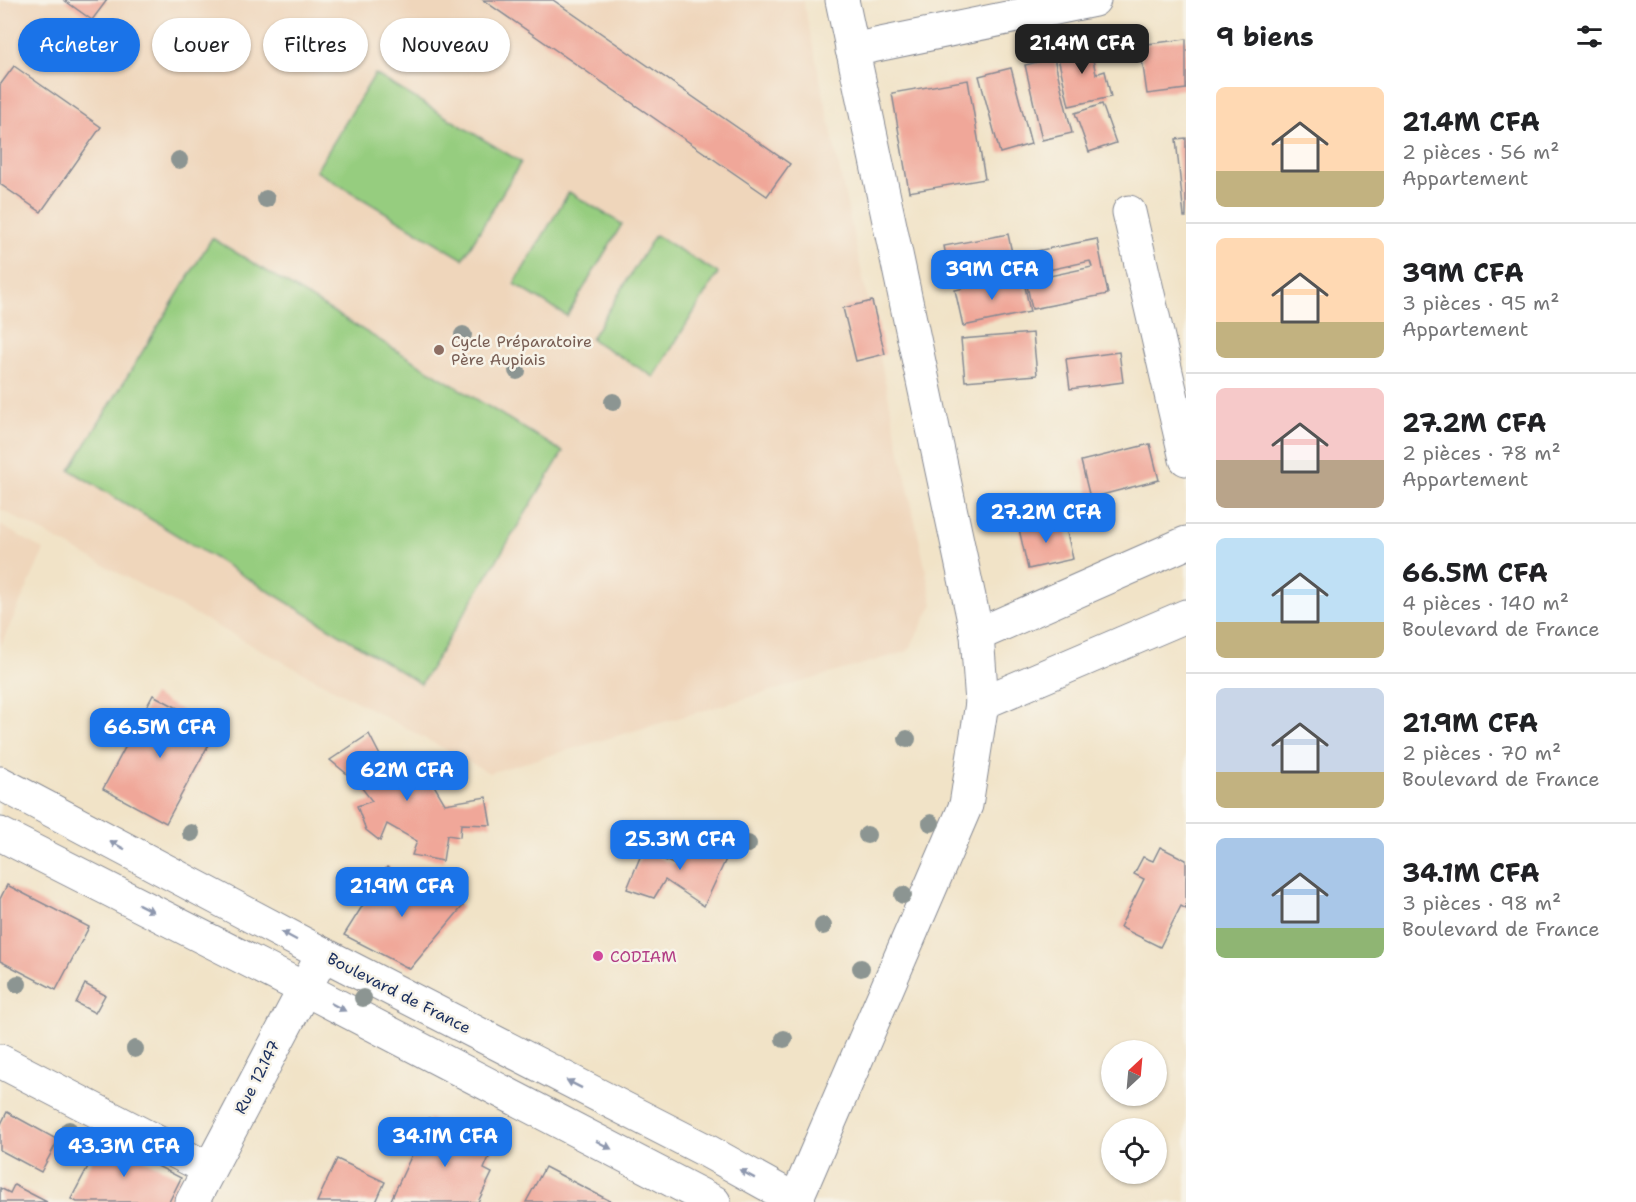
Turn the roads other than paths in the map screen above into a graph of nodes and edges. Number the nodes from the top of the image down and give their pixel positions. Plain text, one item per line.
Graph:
1 (842, 0) edge
2 (1094, 0) edge
3 (852, 50) junction
4 (1129, 212) dead end
5 (1186, 459) edge
6 (1186, 543) edge
7 (1186, 616) edge
8 (977, 636) junction
9 (982, 703) junction
10 (0, 783) edge
11 (0, 834) edge
12 (323, 954) junction
13 (303, 988) junction
14 (0, 1061) edge
15 (209, 1169) junction
16 (796, 1201) edge
17 (192, 1202) edge
18 (714, 1202) edge

1 - 3 street
2 - 3 street
3 - 8 street
4 - 5 street
6 - 8 street
7 - 9 street
8 - 9 street
9 - 16 street
12 -> 10 street, Boulevard de France
11 -> 13 street
12 - 13 street, Rue 12.147
16 -> 12 street, Boulevard de France
13 - 15 street, Rue 12.147
13 -> 18 street
14 - 15 street
15 - 17 street, Rue 12.147

